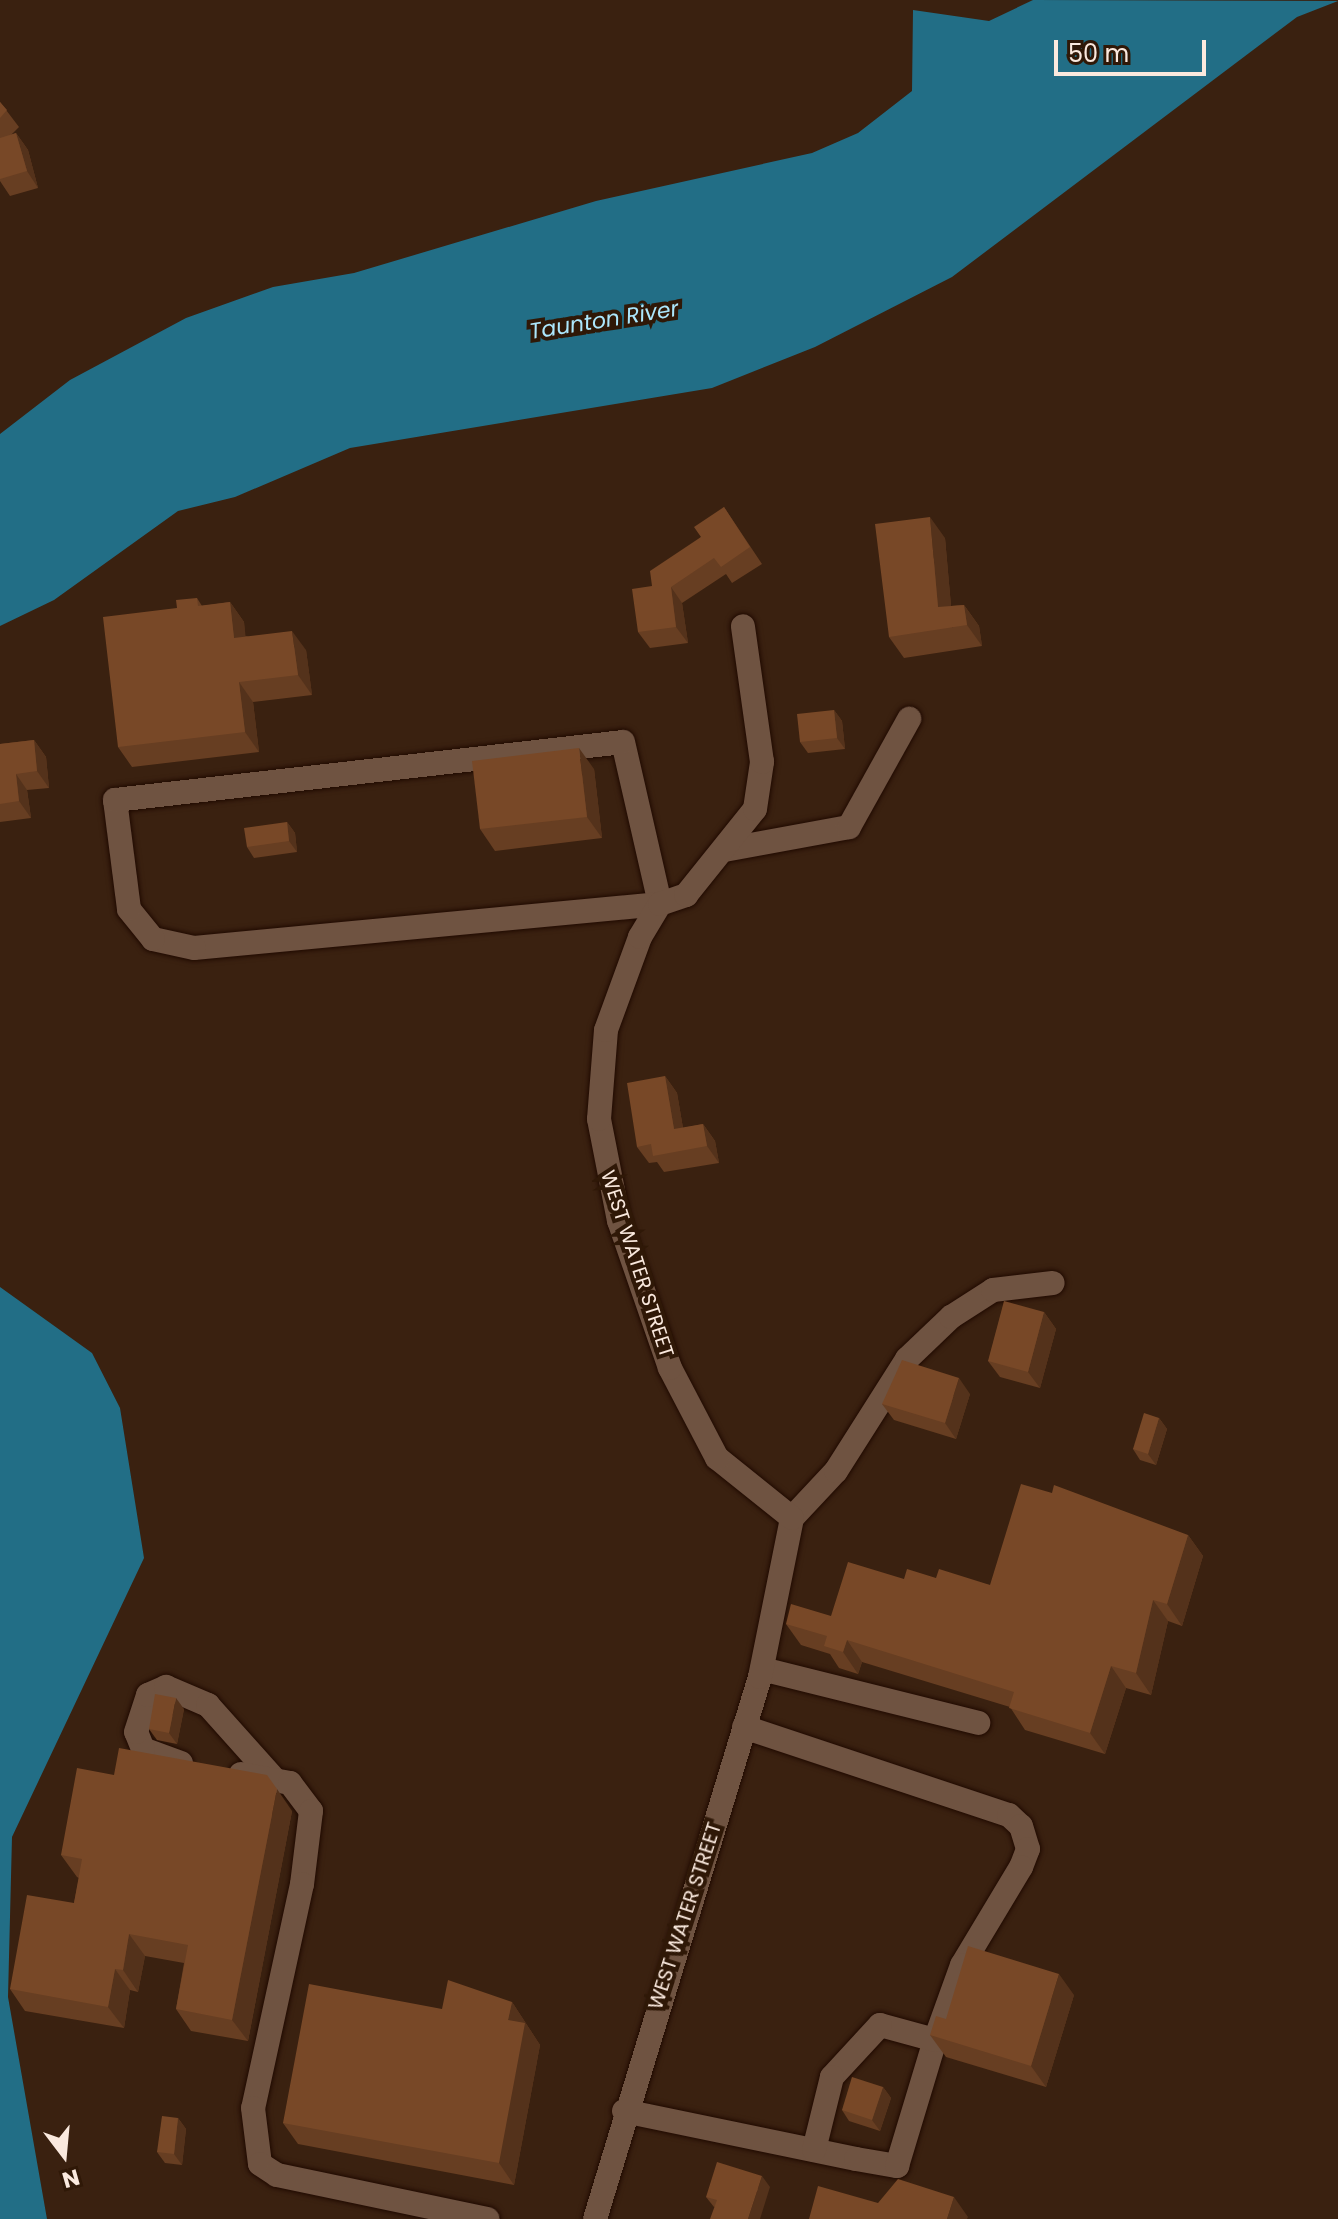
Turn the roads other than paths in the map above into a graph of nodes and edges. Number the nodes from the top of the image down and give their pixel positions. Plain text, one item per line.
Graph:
1 (743, 626) dead end
2 (909, 719) dead end
3 (724, 850) junction
4 (660, 904) junction
5 (1053, 1283) dead end
6 (792, 1518) junction
7 (762, 1669) junction
8 (978, 1723) dead end
9 (744, 1727) junction
10 (276, 1781) junction
11 (935, 2040) junction
12 (624, 2111) junction
13 (814, 2150) junction
14 (487, 2219) edge
15 (595, 2219) edge

1 - 3 street
2 - 3 street
3 - 4 street
4 - 4 street
4 - 6 street, WEST WATER STREET
5 - 6 street
6 - 7 street, WEST WATER STREET
7 - 8 street
7 - 9 street, WEST WATER STREET
9 - 11 street
9 - 12 street, WEST WATER STREET
10 - 10 street
10 - 14 street
11 - 13 street
11 - 13 street
12 - 13 street
12 - 15 street, WEST WATER STREET

